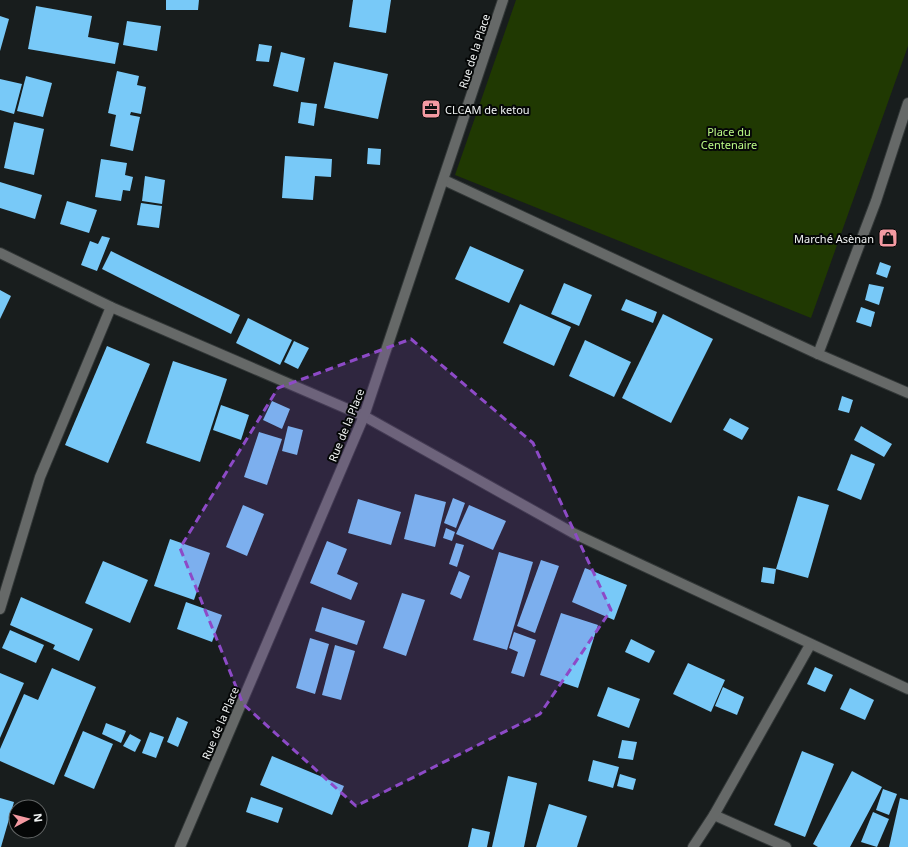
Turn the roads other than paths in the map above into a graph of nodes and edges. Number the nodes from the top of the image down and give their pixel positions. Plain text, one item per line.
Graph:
1 (503, 0) edge
2 (908, 102) edge
3 (444, 180) junction
4 (0, 253) edge
5 (111, 306) junction
6 (818, 354) junction
7 (908, 394) edge
8 (364, 416) junction
9 (0, 609) edge
10 (810, 645) junction
11 (908, 689) edge
12 (714, 815) junction
13 (180, 847) edge
14 (693, 847) edge
15 (786, 847) edge

1 - 3 street, Rue de la Place
2 - 6 street
3 - 6 street
3 - 8 street, Rue de la Place
4 - 5 street
5 - 8 street
5 - 9 street
6 - 7 street
8 - 10 street
8 - 13 street, Rue de la Place
10 - 11 street
10 - 12 street
12 - 14 street
12 - 15 street

